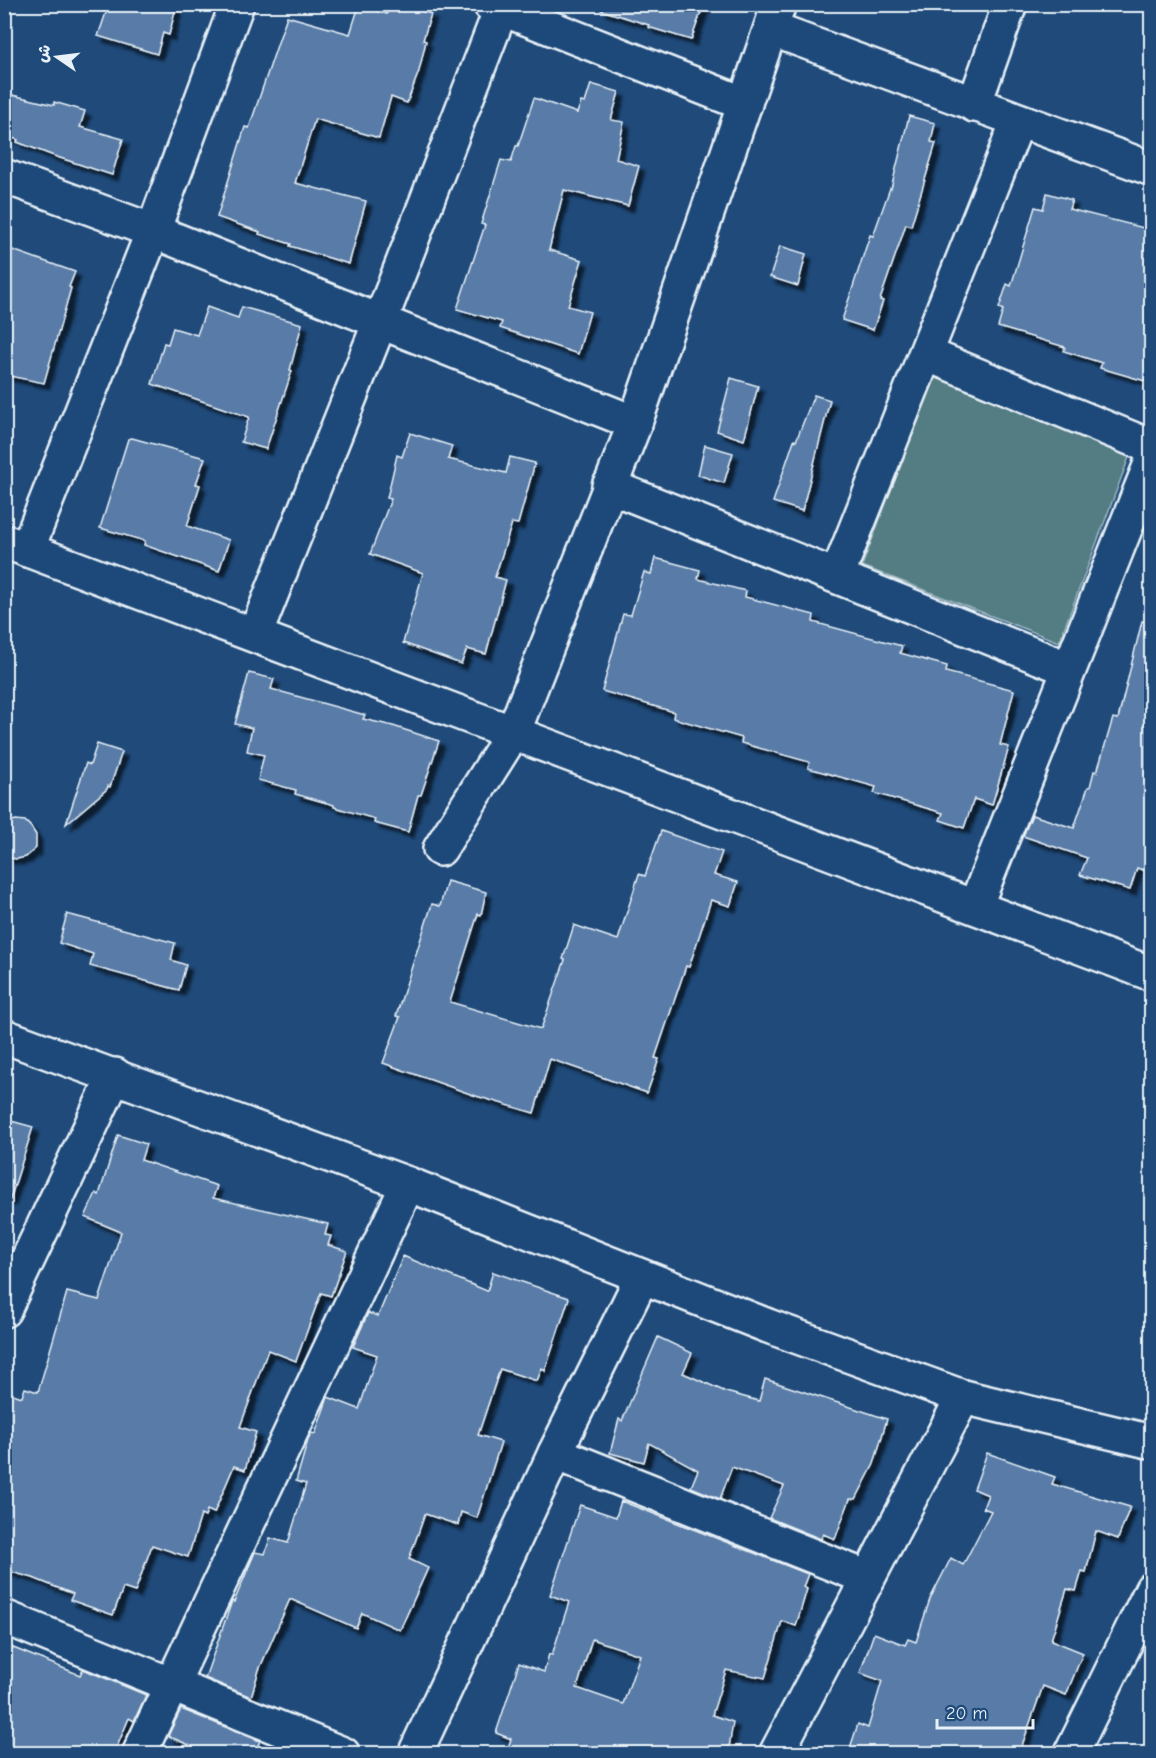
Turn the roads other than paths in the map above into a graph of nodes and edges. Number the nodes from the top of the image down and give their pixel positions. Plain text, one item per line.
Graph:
1 (237, 4) edge
2 (1010, 4) edge
3 (498, 6) edge
4 (775, 17) edge
5 (745, 104) junction
6 (974, 105) junction
7 (1018, 121) junction
8 (1152, 169) edge
9 (4, 176) edge
10 (153, 231) junction
11 (380, 322) junction
12 (926, 354) junction
13 (635, 423) junction
14 (1152, 447) edge
15 (1152, 461) edge
16 (609, 486) junction
17 (16, 545) edge
18 (837, 576) junction
19 (255, 635) junction
20 (1069, 669) junction
21 (513, 733) junction
22 (440, 849) dead end
23 (975, 907) junction
24 (1152, 974) edge
25 (4, 1036) edge
26 (115, 1075) junction
27 (408, 1184) junction
28 (642, 1277) junction
29 (4, 1310) edge
30 (963, 1397) junction
31 (1152, 1442) edge
32 (555, 1453) junction
33 (868, 1578) junction
34 (1152, 1589) edge
35 (4, 1617) edge
36 (172, 1686) junction
37 (139, 1754) edge
38 (343, 1754) edge
39 (415, 1754) edge
40 (776, 1754) edge
41 (1071, 1754) edge

1 - 10 street
2 - 6 street
3 - 5 street
3 - 11 street
4 - 5 street
4 - 6 street
5 - 13 street
6 - 7 street
7 - 8 street
7 - 12 street
9 - 10 street
10 - 11 street
10 - 17 street
11 - 13 street
11 - 19 street
12 - 14 street
12 - 18 street
13 - 16 street
15 - 20 street
16 - 18 street
16 - 21 street
17 - 19 street
18 - 20 street
19 - 21 street
20 - 23 street
21 - 22 street
21 - 23 street
23 - 24 street
25 - 26 street
26 - 27 street
26 - 29 street
27 - 28 street
27 - 36 street
28 - 30 street
28 - 32 street
30 - 31 street
30 - 33 street
32 - 33 street
32 - 39 street
33 - 40 street
34 - 41 street
35 - 36 street
36 - 37 street
36 - 38 street

